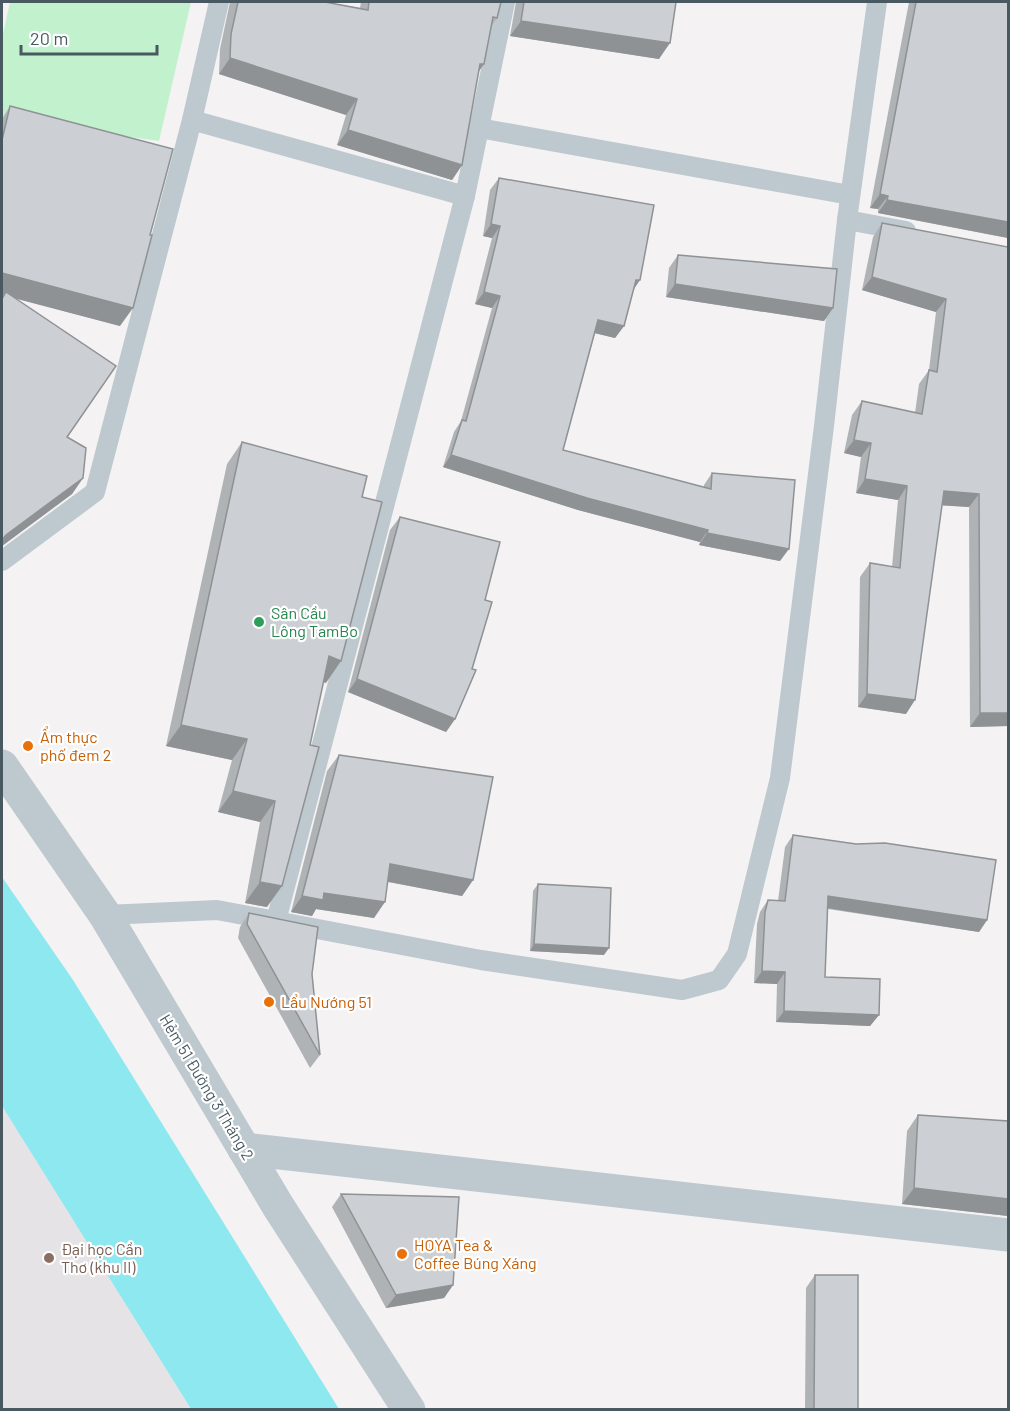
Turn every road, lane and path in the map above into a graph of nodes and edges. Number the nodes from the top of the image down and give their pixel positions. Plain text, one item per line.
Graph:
1 (219, 2) edge
2 (505, 2) edge
3 (877, 2) edge
4 (192, 120) junction
5 (479, 128) junction
6 (850, 195) junction
7 (465, 196) junction
8 (847, 220) junction
9 (927, 235) edge
10 (2, 561) edge
11 (2, 766) edge
12 (105, 915) junction
13 (276, 921) junction
14 (244, 1149) junction
15 (1008, 1234) edge
16 (408, 1410) edge

1 - 4 lane
2 - 5 lane
3 - 6 lane
4 - 7 lane
4 - 10 lane
5 - 6 lane
5 - 7 lane
6 - 8 lane
7 - 13 lane
8 - 9 lane
8 - 13 lane
11 - 12 street, Hẻm 51 Đường 3 Tháng 2
12 - 13 lane
12 - 14 street, Hẻm 51 Đường 3 Tháng 2
14 - 15 street
14 - 16 street, Hẻm 51 Đường 3 Tháng 2

